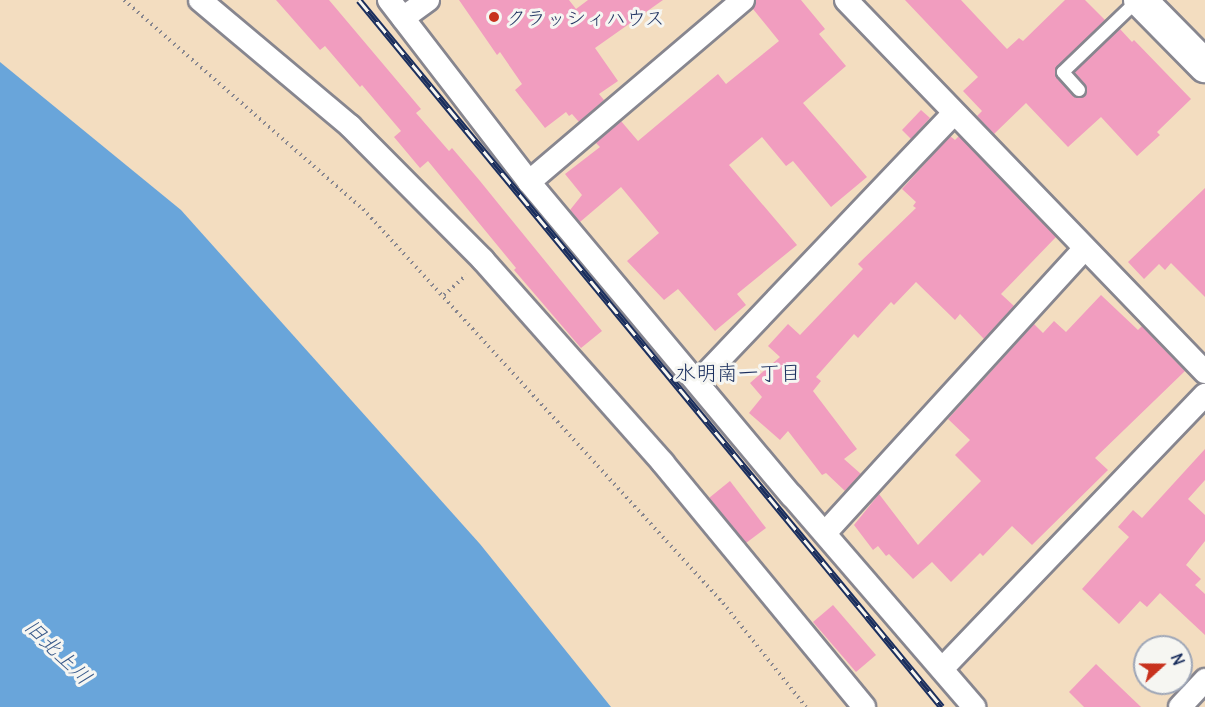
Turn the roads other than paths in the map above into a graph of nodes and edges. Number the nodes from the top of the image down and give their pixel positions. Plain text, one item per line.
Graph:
1 (200, 0) edge
2 (389, 0) edge
3 (428, 0) edge
4 (743, 0) edge
5 (846, 0) edge
6 (1139, 0) edge
7 (403, 18) junction
8 (1205, 66) edge
9 (1079, 90) dead end
10 (954, 113) junction
11 (529, 182) junction
12 (1084, 249) junction
13 (1205, 372) edge
14 (698, 382) junction
15 (1205, 395) edge
16 (825, 533) junction
17 (942, 669) junction
18 (1202, 690) edge
19 (864, 707) edge
20 (974, 707) edge
21 (1180, 707) edge

1 - 19 street
2 - 7 street
3 - 7 street
4 - 11 street
5 - 10 street
6 - 8 street
6 - 9 lane
7 - 11 street
10 - 12 street
10 - 14 street
11 - 14 street
12 - 13 street
12 - 16 street
14 - 16 street
15 - 17 street
16 - 17 street
17 - 20 street
18 - 21 street

